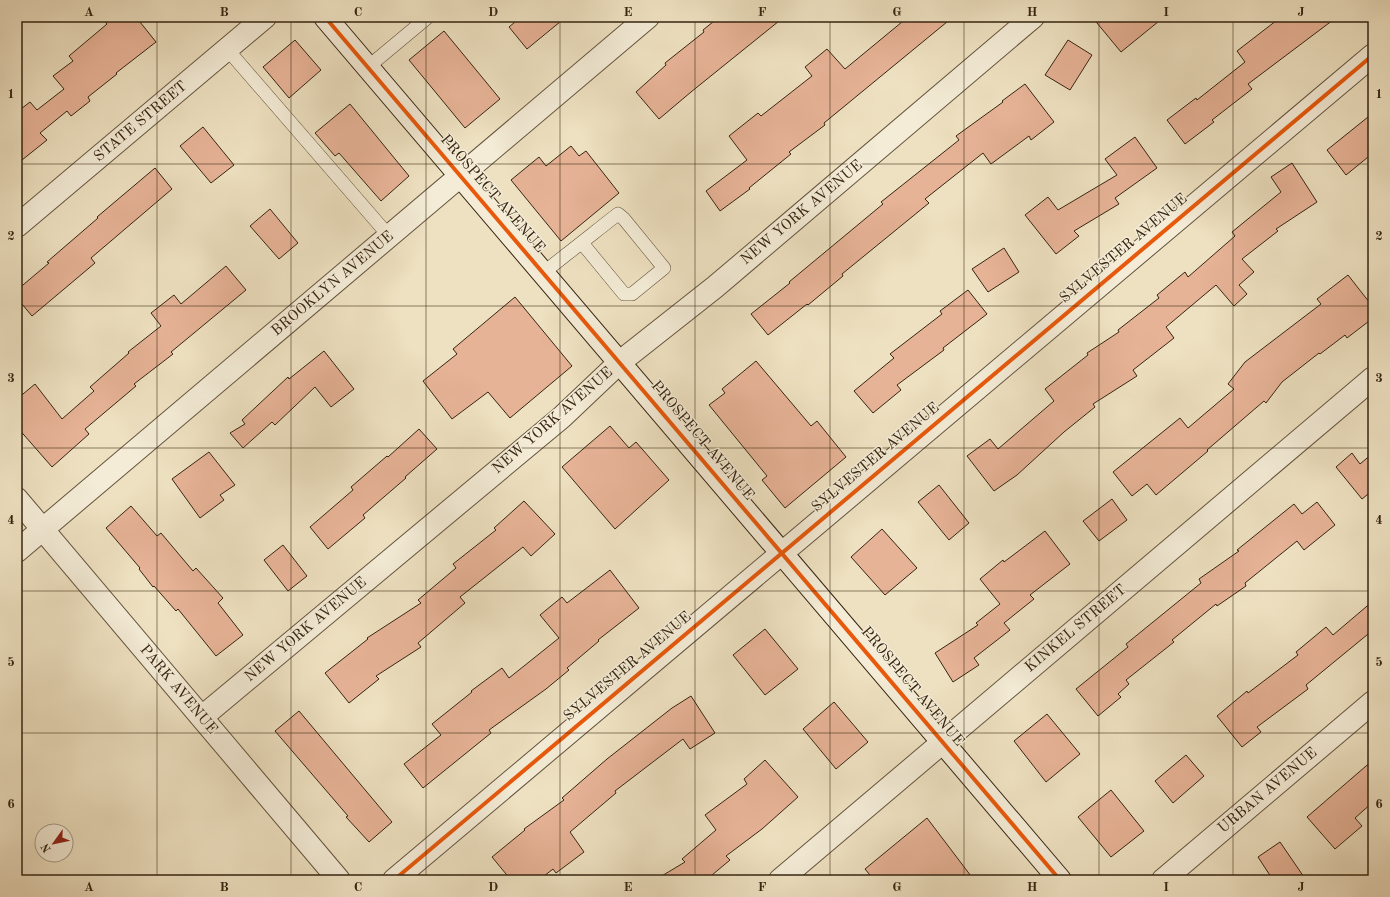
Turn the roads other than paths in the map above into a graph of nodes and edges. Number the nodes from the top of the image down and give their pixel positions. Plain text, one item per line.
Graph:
1 (264, 17) edge
2 (325, 17) edge
3 (428, 17) edge
4 (648, 17) edge
5 (1033, 17) edge
6 (227, 49) junction
7 (1373, 55) edge
8 (368, 67) junction
9 (460, 176) junction
10 (17, 226) edge
11 (389, 236) junction
12 (582, 243) junction
13 (543, 273) junction
14 (620, 362) junction
15 (1373, 378) edge
16 (17, 499) edge
17 (42, 529) junction
18 (17, 550) edge
19 (782, 553) junction
20 (1373, 702) edge
21 (202, 717) junction
22 (942, 742) junction
23 (339, 880) edge
24 (394, 880) edge
25 (780, 880) edge
26 (1060, 880) edge
27 (1163, 880) edge

1 - 6 street, STATE STREET
2 - 8 street, PROSPECT AVENUE
3 - 8 lane
4 - 9 street, BROOKLYN AVENUE
5 - 14 street, NEW YORK AVENUE
6 - 10 street, STATE STREET
6 - 11 lane
7 - 19 street, SYLVESTER AVENUE
8 - 9 street, PROSPECT AVENUE
9 - 11 street, BROOKLYN AVENUE
9 - 13 street, PROSPECT AVENUE
11 - 17 street, BROOKLYN AVENUE
12 - 12 lane
12 - 13 lane
13 - 14 street, PROSPECT AVENUE
14 - 19 street, PROSPECT AVENUE
14 - 21 street, NEW YORK AVENUE
15 - 22 street, KINKEL STREET
16 - 17 street, PARK AVENUE
17 - 18 street, BROOKLYN AVENUE
17 - 21 street, PARK AVENUE
19 - 22 street, PROSPECT AVENUE
19 - 24 street, SYLVESTER AVENUE
20 - 27 street, URBAN AVENUE
21 - 23 street, PARK AVENUE
22 - 25 street, KINKEL STREET
22 - 26 street, PROSPECT AVENUE

